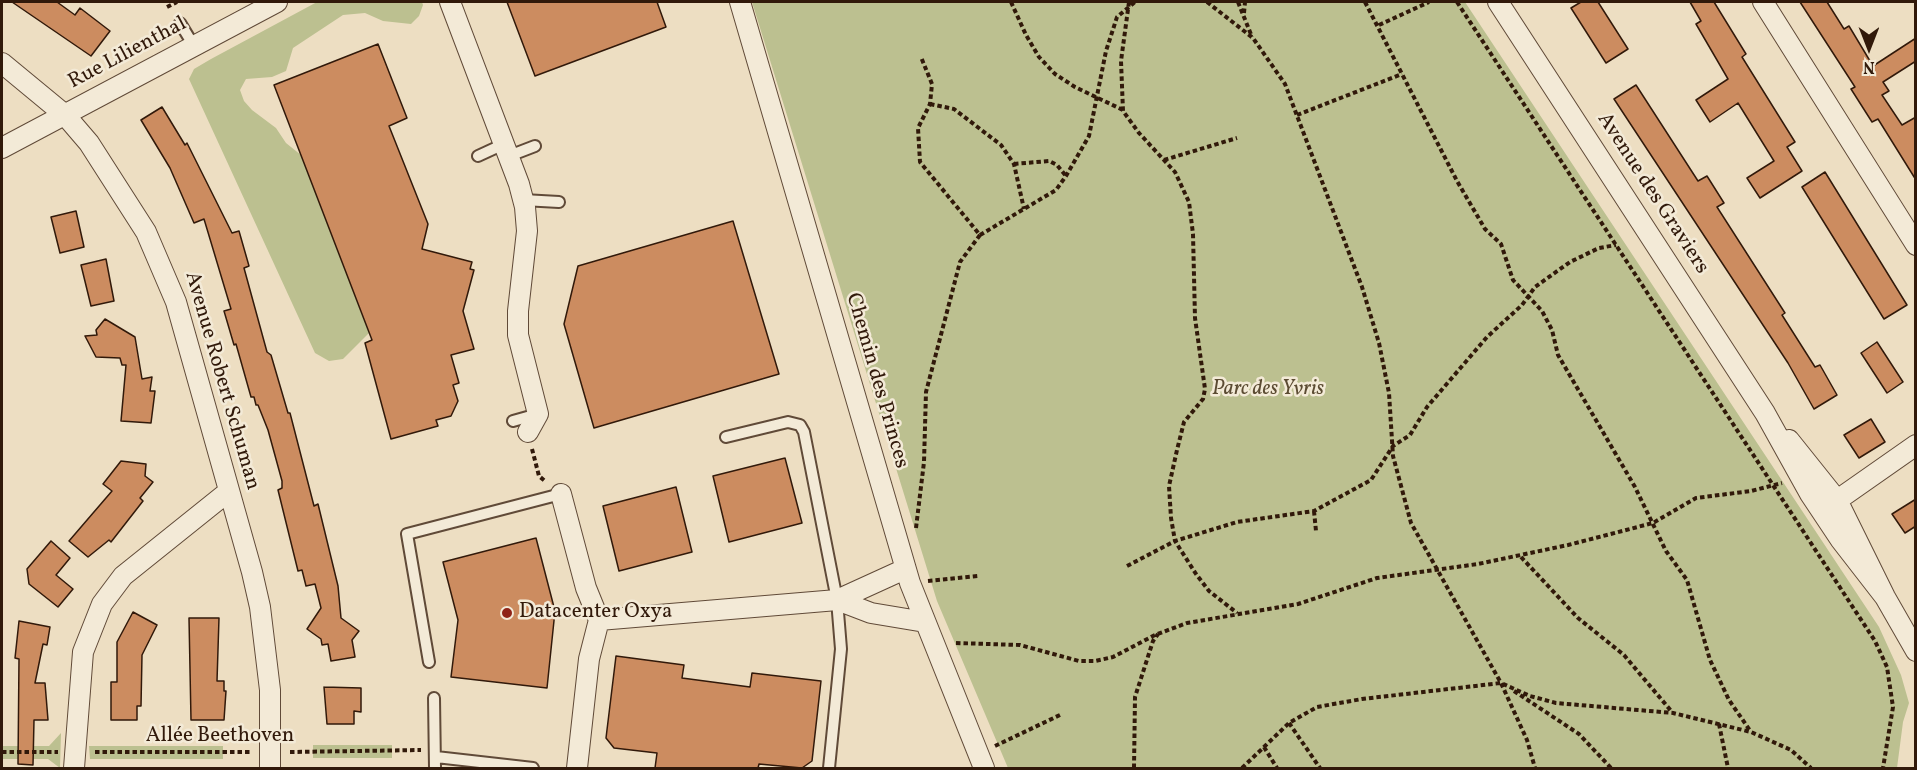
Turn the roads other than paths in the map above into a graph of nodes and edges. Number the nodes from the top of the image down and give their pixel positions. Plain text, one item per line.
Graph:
1 (277, 2) edge
2 (450, 2) edge
3 (740, 2) edge
4 (1498, 2) edge
5 (1763, 2) edge
6 (180, 23) dead end
7 (194, 46) junction
8 (2, 63) edge
9 (65, 114) junction
10 (535, 146) dead end
11 (2, 148) edge
12 (506, 150) junction
13 (478, 156) dead end
14 (523, 200) junction
15 (559, 202) dead end
16 (1916, 245) edge
17 (520, 427) road end
18 (726, 437) dead end
19 (1916, 445) edge
20 (229, 491) junction
21 (561, 494) joint
22 (1829, 506) junction
23 (908, 576) junction
24 (837, 600) junction
25 (599, 620) junction
26 (925, 622) junction
27 (1916, 651) edge
28 (429, 662) dead end
29 (434, 698) dead end
30 (436, 757) junction
31 (74, 760) edge
32 (270, 760) edge
33 (981, 761) edge
34 (435, 768) edge
35 (533, 768) edge
36 (577, 768) edge
37 (829, 768) edge

1 - 7 street, Rue Lilienthal
2 - 12 street
3 - 23 street, Chemin des Princes
4 - 22 street, Avenue des Graviers
5 - 16 street
6 - 7 lane
7 - 9 street, Rue Lilienthal
8 - 9 street, Avenue Robert Schuman
9 - 11 street, Rue Lilienthal
9 - 20 street, Avenue Robert Schuman
10 - 12 lane
12 - 13 lane
12 - 14 street
14 - 15 lane
14 - 17 street
18 - 24 lane
19 - 22 street
20 - 31 street
20 - 32 street, Avenue Robert Schuman
21 - 25 street
21 - 28 lane
22 - 27 street, Avenue des Graviers
23 - 24 street
23 - 26 street, Chemin des Princes
24 - 25 street
24 - 26 street
24 - 37 lane
25 - 36 street
26 - 33 street, Chemin des Princes
29 - 30 lane
30 - 34 lane
30 - 35 lane

